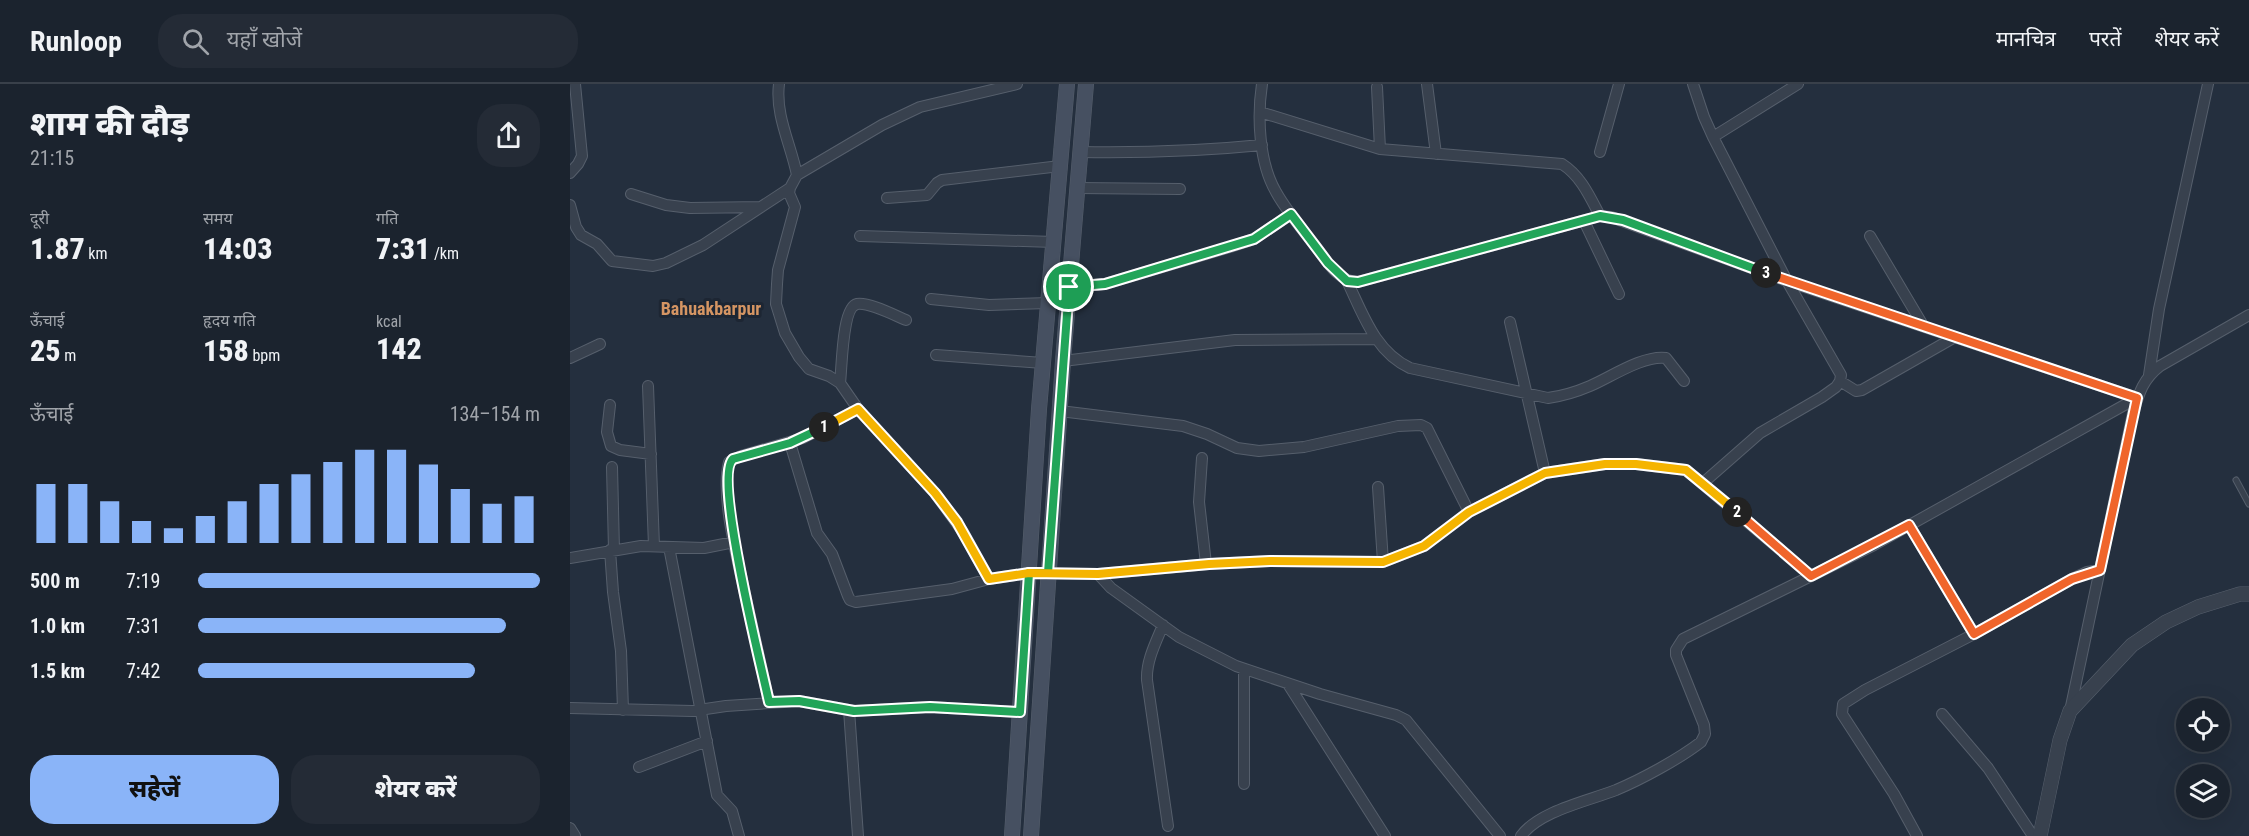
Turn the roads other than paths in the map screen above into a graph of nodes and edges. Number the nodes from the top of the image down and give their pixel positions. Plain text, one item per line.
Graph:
1 (575, 84) edge
2 (779, 84) edge
3 (1017, 84) edge
4 (1067, 84) edge
5 (1086, 84) edge
6 (1262, 84) edge
7 (1426, 84) edge
8 (1619, 84) edge
9 (1693, 84) edge
10 (1798, 84) edge
11 (2208, 84) edge
12 (1377, 87) dead end
13 (1260, 112) junction
14 (1713, 137) junction
15 (1263, 145) junction
16 (1380, 149) junction
17 (1080, 152) junction
18 (1600, 152) dead end
19 (1437, 154) junction
20 (1060, 166) junction
21 (570, 173) edge
22 (797, 176) junction
23 (790, 188) junction
24 (1077, 188) junction
25 (1180, 189) dead end
26 (631, 194) dead end
27 (887, 198) dead end
28 (570, 205) edge
29 (761, 207) junction
30 (1291, 214) junction
31 (1600, 216) junction
32 (1584, 221) junction
33 (861, 236) dead end
34 (1870, 236) dead end
35 (1054, 242) junction
36 (1347, 281) junction
37 (1787, 281) junction
38 (1069, 287) junction
39 (1619, 294) dead end
40 (931, 299) dead end
41 (1048, 303) junction
42 (2249, 315) edge
43 (906, 320) dead end
44 (1510, 322) dead end
45 (1924, 327) junction
46 (1955, 338) junction
47 (1375, 339) junction
48 (600, 344) dead end
49 (936, 355) dead end
50 (570, 358) edge
51 (1063, 361) junction
52 (1043, 363) junction
53 (2148, 375) junction
54 (1684, 381) dead end
55 (1840, 381) junction
56 (840, 383) junction
57 (648, 386) dead end
58 (1528, 394) junction
59 (2137, 398) junction
60 (610, 405) dead end
61 (858, 409) junction
62 (1060, 411) junction
63 (790, 443) junction
64 (651, 454) junction
65 (1202, 458) dead end
66 (612, 467) dead end
67 (1545, 473) junction
68 (2236, 480) dead end
69 (1703, 483) junction
70 (1378, 488) dead end
71 (2249, 504) edge
72 (1469, 512) junction
73 (1909, 525) junction
74 (734, 542) junction
75 (654, 546) junction
76 (669, 547) junction
77 (612, 550) junction
78 (570, 558) edge
79 (1383, 562) junction
80 (1206, 564) junction
81 (2100, 570) junction
82 (1029, 573) junction
83 (1048, 573) junction
84 (1098, 574) junction
85 (1811, 576) junction
86 (989, 579) junction
87 (2249, 594) edge
88 (1163, 625) junction
89 (1974, 634) junction
90 (1244, 669) junction
91 (1288, 684) junction
92 (769, 702) junction
93 (570, 708) edge
94 (623, 710) junction
95 (702, 710) junction
96 (849, 710) junction
97 (2070, 711) junction
98 (1020, 712) junction
99 (1942, 714) dead end
100 (707, 741) junction
101 (639, 767) dead end
102 (1244, 784) dead end
103 (1168, 826) dead end
104 (570, 828) edge
105 (575, 836) edge
106 (739, 836) edge
107 (858, 836) edge
108 (1012, 836) edge
109 (1031, 836) edge
110 (1385, 836) edge
111 (1500, 836) edge
112 (1521, 836) edge
113 (1917, 836) edge
114 (2033, 836) edge
115 (2040, 836) edge

1 - 21 street
2 - 22 street
3 - 22 street
4 - 20 main road
5 - 17 main road
6 - 13 street
7 - 19 street
8 - 18 street
9 - 14 street
10 - 14 street
11 - 53 street
12 - 16 street
13 - 15 street
13 - 16 street
14 - 37 street
15 - 17 street
15 - 30 street
16 - 19 street
17 - 24 main road
19 - 31 street
20 - 27 street
20 - 35 main road
22 - 23 street
23 - 29 street
23 - 56 street
24 - 25 street
24 - 38 main road
26 - 29 street
28 - 29 street
30 - 36 street
30 - 38 street
31 - 32 street
31 - 37 street
32 - 36 street
32 - 39 street
33 - 35 street
34 - 45 street
35 - 41 main road
36 - 47 street
37 - 45 street
37 - 55 street
38 - 51 main road
40 - 41 street
41 - 52 main road
42 - 53 street
43 - 56 street
44 - 58 street
45 - 46 street
46 - 55 street
46 - 59 street
47 - 51 street
47 - 58 street
48 - 50 street
49 - 52 street
51 - 62 main road
52 - 82 main road
53 - 59 street
54 - 58 street
55 - 69 street
56 - 61 street
57 - 64 street
58 - 67 street
59 - 73 street
59 - 81 street
60 - 64 street
61 - 63 street
61 - 86 street
62 - 72 street
62 - 83 main road
63 - 74 street
63 - 86 street
64 - 75 street
65 - 80 street
66 - 77 street
67 - 69 street
67 - 72 street
68 - 71 lane
69 - 85 street
70 - 79 street
72 - 79 street
73 - 85 street
73 - 89 street
74 - 76 street
74 - 92 street
75 - 76 street
75 - 77 street
76 - 95 street
77 - 78 street
77 - 94 street
79 - 80 street
80 - 84 street
81 - 89 street
81 - 97 street
82 - 83 street
82 - 86 street
82 - 98 main road
83 - 84 street
83 - 109 main road
84 - 88 street
85 - 112 street
87 - 97 street
88 - 90 street
88 - 103 street
89 - 113 street
90 - 91 street
90 - 102 street
91 - 110 street
91 - 111 street
92 - 95 street
92 - 96 street
93 - 94 street
94 - 95 street
95 - 100 street
96 - 98 street
96 - 107 street
97 - 115 street
98 - 108 main road
99 - 114 street
100 - 101 street
100 - 106 street
104 - 105 street

